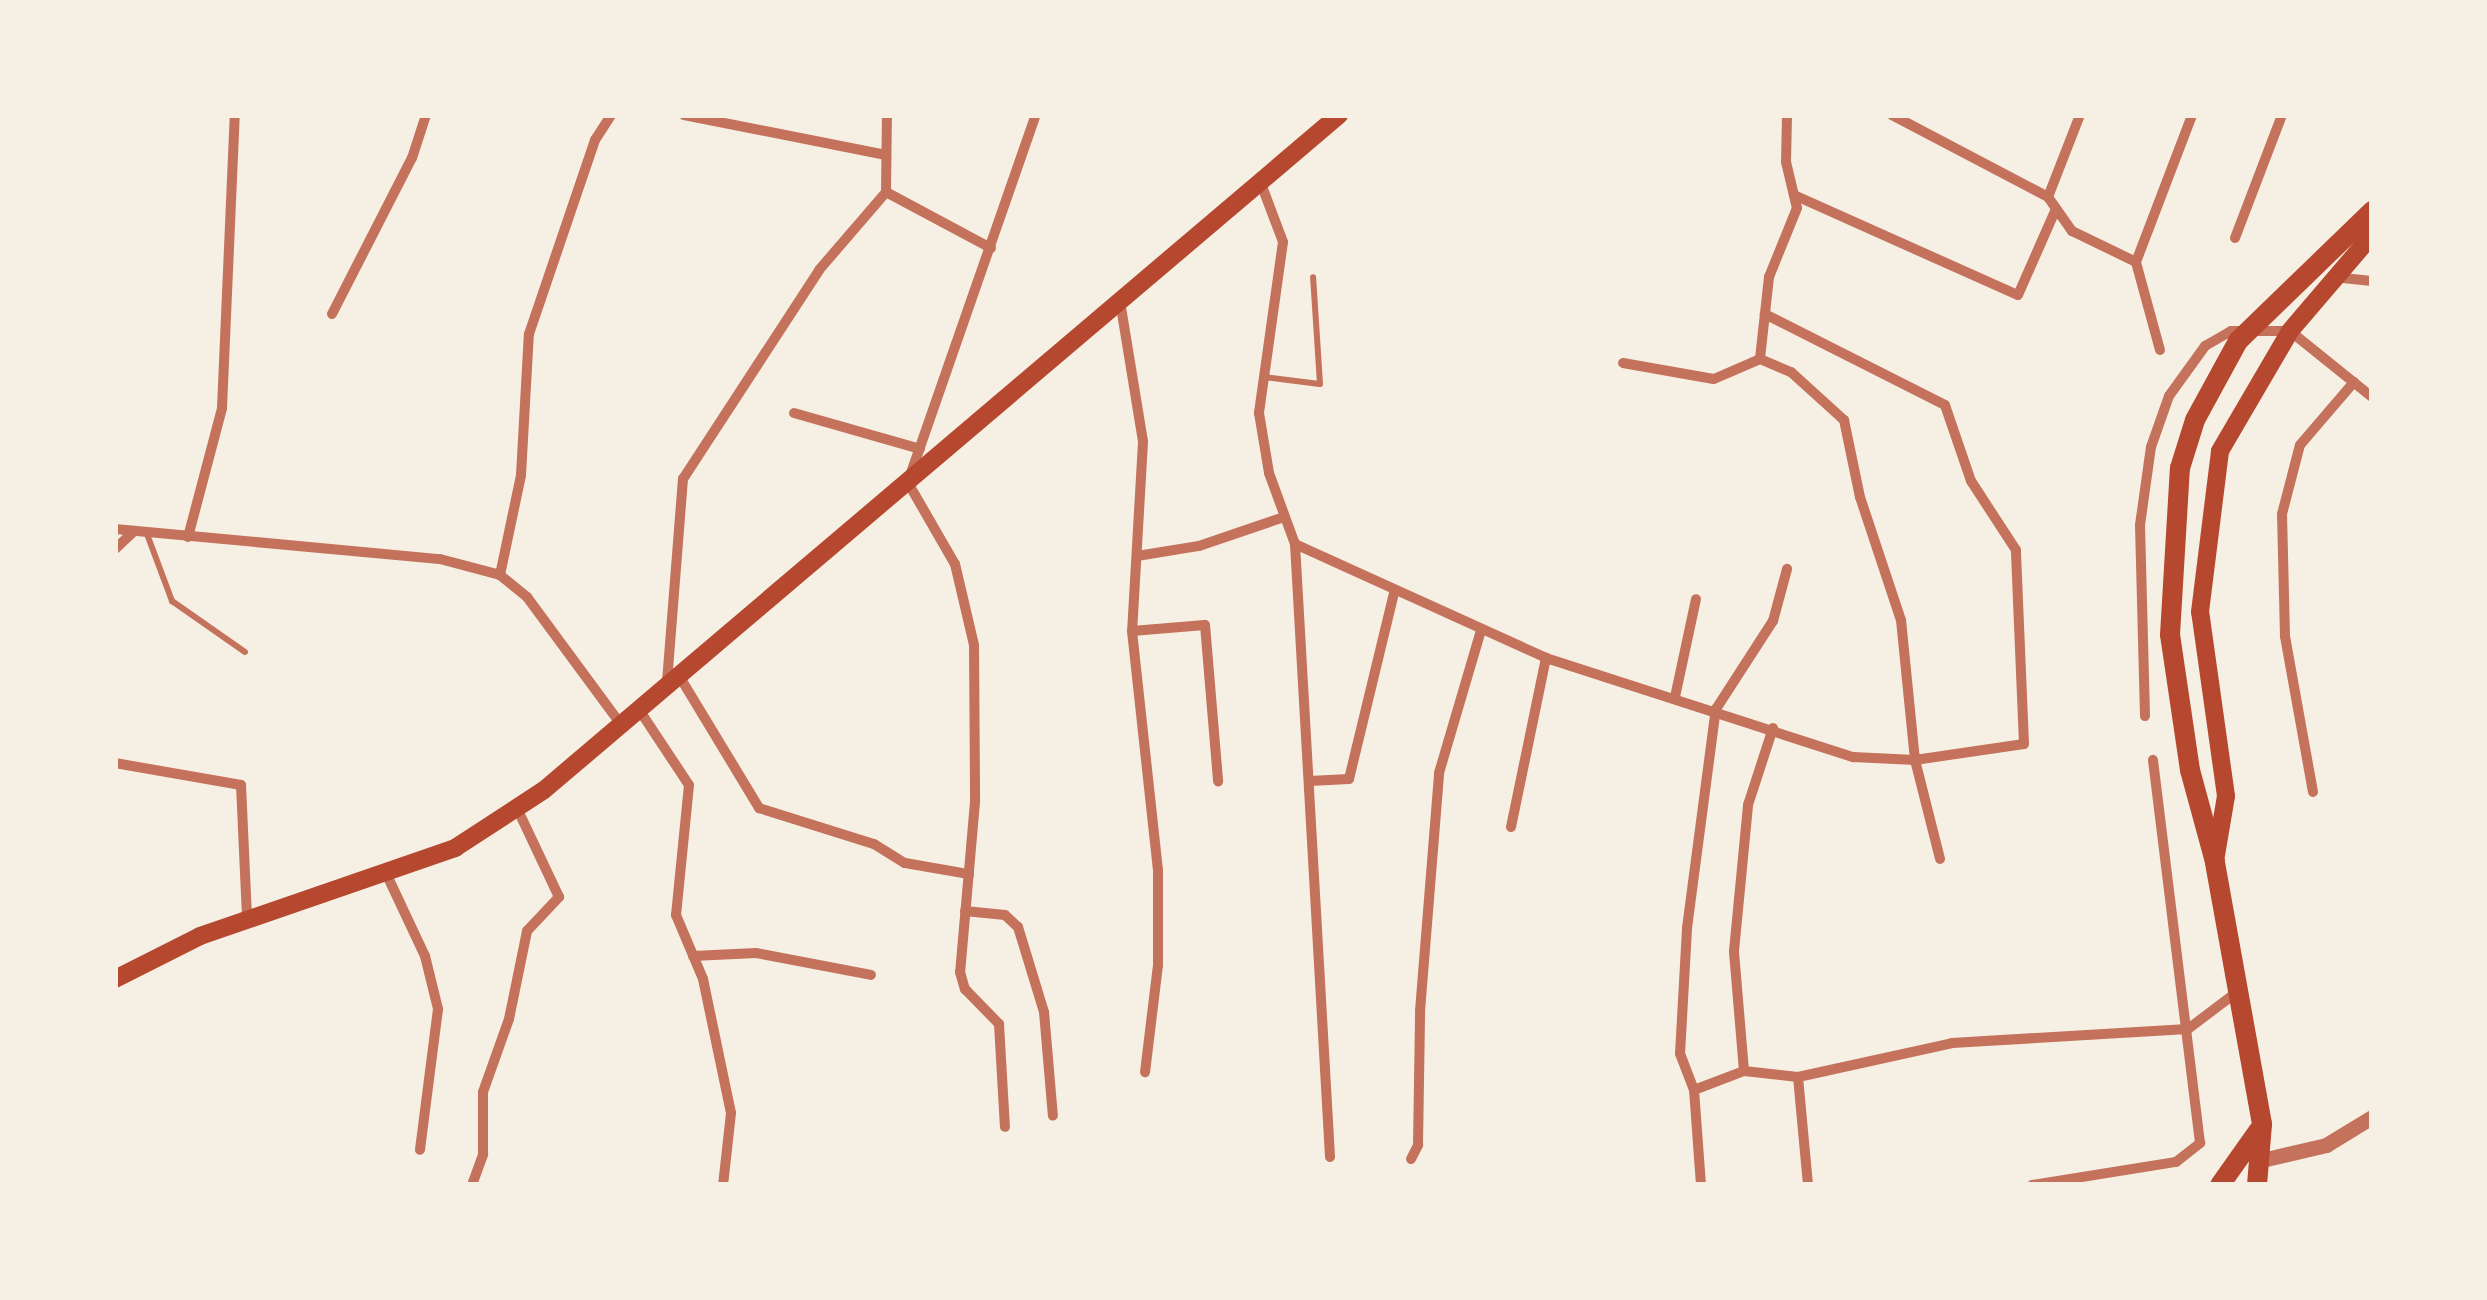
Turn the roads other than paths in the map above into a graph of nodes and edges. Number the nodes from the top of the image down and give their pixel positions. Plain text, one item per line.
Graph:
1 (235, 115) edge
2 (426, 115) edge
3 (611, 115) edge
4 (684, 115) edge
5 (887, 115) edge
6 (1036, 115) edge
7 (1340, 115) edge
8 (1787, 115) edge
9 (1892, 115) edge
10 (2080, 115) edge
11 (2192, 115) edge
12 (2282, 115) edge
13 (886, 154) junction
14 (1260, 182) junction
15 (886, 192) junction
16 (1794, 196) junction
17 (2048, 197) junction
18 (2056, 209) junction
19 (2372, 211) edge
20 (2372, 235) edge
21 (2235, 238) dead end
22 (991, 248) junction
23 (2136, 262) junction
24 (1314, 277) dead end
25 (2332, 277) junction
26 (2372, 281) edge
27 (1120, 300) junction
28 (332, 314) dead end
29 (1765, 314) junction
30 (2290, 331) junction
31 (2160, 350) dead end
32 (1760, 358) junction
33 (1623, 363) dead end
34 (1264, 376) junction
35 (2354, 382) junction
36 (2372, 397) edge
37 (794, 413) dead end
38 (920, 448) junction
39 (908, 479) junction
40 (1284, 517) junction
41 (115, 530) edge
42 (132, 533) junction
43 (146, 534) junction
44 (188, 537) junction
45 (1295, 544) junction
46 (115, 550) edge
47 (1136, 556) junction
48 (1787, 569) dead end
49 (500, 575) junction
50 (1394, 592) junction
51 (1696, 599) dead end
52 (1481, 630) junction
53 (1132, 631) junction
54 (245, 652) dead end
55 (1546, 658) junction
56 (672, 678) junction
57 (1675, 697) junction
58 (637, 707) junction
59 (1716, 710) junction
60 (2145, 716) dead end
61 (620, 723) junction
62 (1772, 728) junction
63 (1915, 760) junction
64 (2152, 760) dead end
65 (115, 762) edge
66 (1218, 781) dead end
67 (1309, 782) junction
68 (2313, 792) dead end
69 (517, 808) junction
70 (1511, 828) dead end
71 (1940, 860) dead end
72 (2215, 862) junction
73 (385, 871) junction
74 (968, 874) junction
75 (965, 911) junction
76 (247, 919) junction
77 (693, 956) junction
78 (871, 975) dead end
79 (115, 979) edge
80 (2238, 991) junction
81 (2188, 1029) junction
82 (1744, 1071) junction
83 (1145, 1072) dead end
84 (1798, 1077) junction
85 (1694, 1090) junction
86 (1053, 1116) dead end
87 (2372, 1116) edge
88 (2262, 1124) junction
89 (1005, 1127) dead end
90 (420, 1150) dead end
91 (1330, 1158) dead end
92 (1410, 1159) dead end
93 (2262, 1160) junction
94 (472, 1185) edge
95 (723, 1185) edge
96 (1701, 1185) edge
97 (1808, 1185) edge
98 (2032, 1185) edge
99 (2220, 1185) edge
100 (2257, 1185) edge

1 - 44 street
2 - 28 street
3 - 49 street
4 - 13 street
5 - 13 street
6 - 22 street
7 - 14 main road
8 - 16 street
9 - 17 street
10 - 17 street
11 - 23 street
12 - 21 street
13 - 15 street
14 - 27 main road
14 - 34 street
15 - 22 street
15 - 56 street
16 - 18 street
16 - 29 street
17 - 18 street
18 - 23 street
19 - 72 main road
20 - 25 main road
22 - 38 street
23 - 31 street
24 - 34 lane
25 - 26 street
25 - 30 main road
27 - 39 main road
27 - 47 street
29 - 32 street
29 - 63 street
30 - 35 street
30 - 60 street
30 - 72 main road
32 - 33 street
32 - 63 street
34 - 40 street
35 - 36 street
35 - 68 street
37 - 38 street
38 - 39 street
39 - 56 main road
39 - 74 street
40 - 45 street
40 - 47 street
41 - 42 street
42 - 43 street
42 - 46 street
43 - 44 street
43 - 54 lane
44 - 49 street
45 - 50 street
45 - 67 street
47 - 53 street
48 - 59 street
49 - 61 street
50 - 52 street
50 - 67 street
51 - 57 street
52 - 55 street
52 - 92 street
53 - 66 street
53 - 83 street
55 - 57 street
55 - 70 street
56 - 58 main road
56 - 74 street
57 - 59 street
58 - 61 main road
58 - 77 street
59 - 62 street
59 - 85 street
61 - 69 main road
62 - 63 street
62 - 82 street
63 - 71 street
64 - 81 street
65 - 76 street
67 - 91 street
69 - 73 main road
69 - 94 street
72 - 80 main road
73 - 76 main road
73 - 90 street
74 - 75 street
75 - 86 street
75 - 89 street
76 - 79 main road
77 - 78 street
77 - 95 street
80 - 81 street
80 - 88 main road
81 - 84 street
81 - 98 street
82 - 84 street
82 - 85 street
84 - 97 street
85 - 96 street
87 - 93 street
88 - 93 main road
88 - 99 main road
93 - 100 main road

